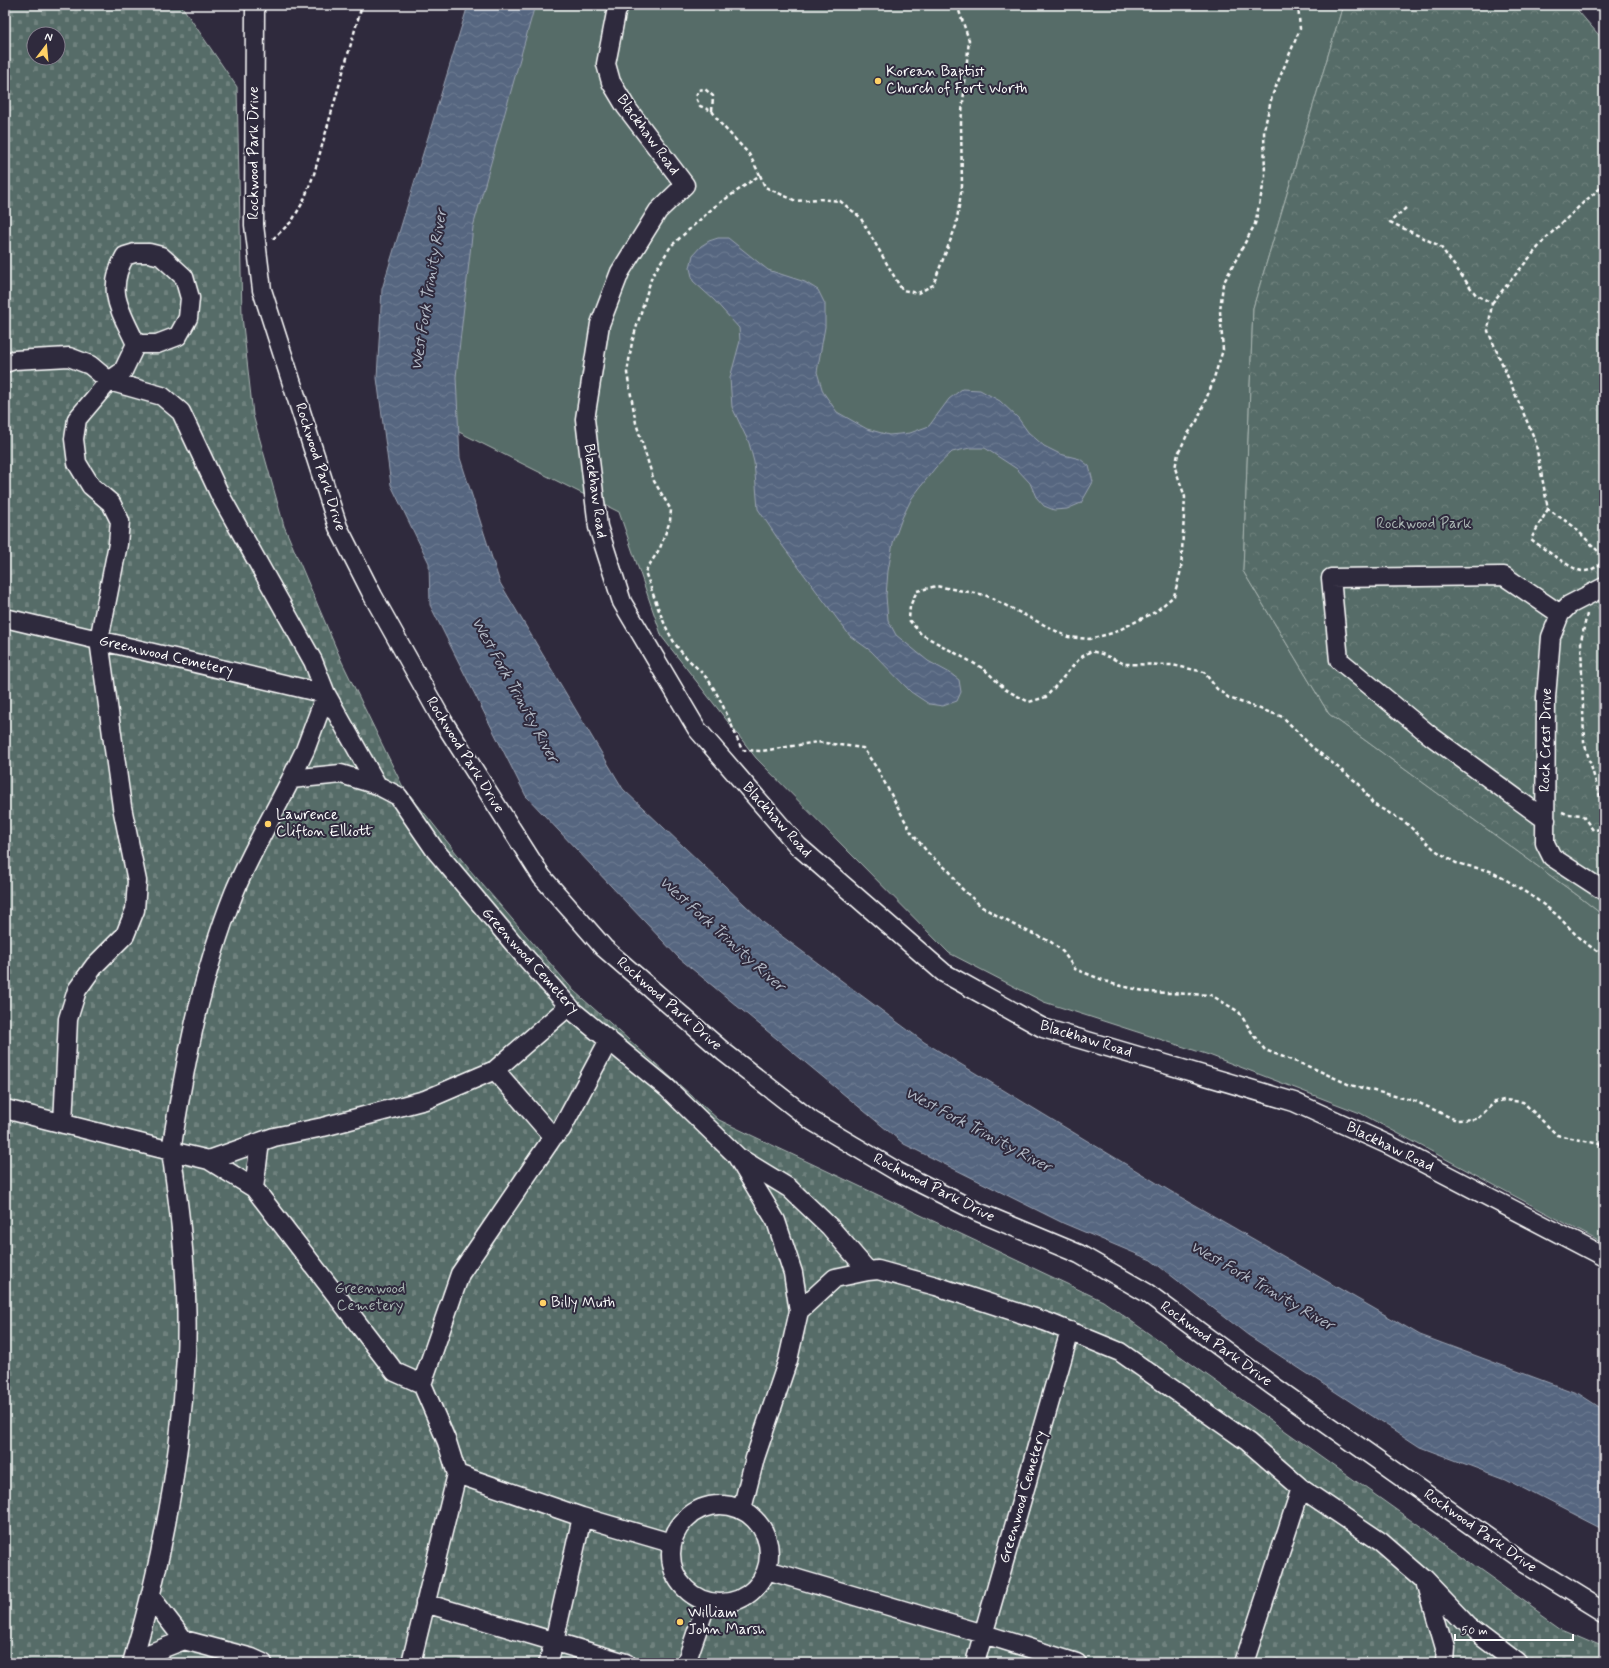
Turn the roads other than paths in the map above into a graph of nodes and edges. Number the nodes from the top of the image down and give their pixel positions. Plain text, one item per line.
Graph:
1 (255, 5) edge
2 (619, 5) edge
3 (136, 344) junction
4 (5, 363) edge
5 (109, 381) junction
6 (1604, 587) edge
7 (1560, 614) junction
8 (5, 618) edge
9 (99, 640) junction
10 (326, 694) junction
11 (291, 779) junction
12 (377, 785) junction
13 (1545, 811) junction
14 (1604, 891) edge
15 (569, 1006) junction
16 (609, 1040) junction
17 (495, 1070) junction
18 (5, 1109) edge
19 (64, 1124) junction
20 (553, 1137) junction
21 (260, 1142) junction
22 (171, 1151) junction
23 (736, 1155) junction
24 (209, 1160) junction
25 (254, 1188) junction
26 (1604, 1257) edge
27 (868, 1271) junction
28 (799, 1311) junction
29 (1070, 1331) junction
30 (422, 1384) junction
31 (457, 1474) junction
32 (1301, 1488) junction
33 (742, 1509) junction
34 (582, 1517) junction
35 (671, 1543) junction
36 (767, 1570) junction
37 (1426, 1581) junction
38 (150, 1597) junction
39 (706, 1602) junction
40 (425, 1603) junction
41 (1604, 1612) edge
42 (984, 1634) junction
43 (184, 1640) junction
44 (554, 1642) junction
45 (132, 1662) edge
46 (263, 1663) edge
47 (411, 1663) edge
48 (548, 1663) edge
49 (626, 1663) edge
50 (686, 1663) edge
51 (975, 1663) edge
52 (1077, 1663) edge
53 (1244, 1663) edge
54 (1444, 1663) edge
55 (1518, 1663) edge

1 - 41 street, Rockwood Park Drive
2 - 26 street, Blackhaw Road
3 - 3 street
3 - 5 street
4 - 5 street
5 - 9 street
5 - 10 street
6 - 7 street, Rock Crest Drive
7 - 13 street, Rock Crest Drive
7 - 13 street
8 - 9 street, Greenwood Cemetery
9 - 10 street, Greenwood Cemetery
9 - 19 street
10 - 11 street
10 - 12 street
11 - 12 street, Greenwood Cemetery
11 - 22 street
12 - 15 street, Greenwood Cemetery
13 - 14 street, Rock Crest Drive
15 - 16 street, Greenwood Cemetery
15 - 17 street
16 - 20 street
16 - 23 street, Greenwood Cemetery
17 - 20 street
17 - 21 street
18 - 19 street
19 - 22 street
20 - 30 street
21 - 24 street
21 - 25 street
22 - 24 street
22 - 38 street
23 - 27 street, Greenwood Cemetery
23 - 28 street, Greenwood Cemetery
24 - 25 street
25 - 30 street
27 - 28 street
27 - 29 street
28 - 33 street, Greenwood Cemetery
29 - 32 street
29 - 42 street, Greenwood Cemetery
30 - 31 street
31 - 34 street
31 - 40 street
32 - 37 street
32 - 53 street
33 - 35 street
33 - 36 street
34 - 35 street
34 - 44 street
35 - 39 street
36 - 39 street
36 - 42 street
37 - 54 street
37 - 55 street
38 - 43 street
38 - 45 street
39 - 50 street
40 - 44 street
40 - 47 street
42 - 51 street, Greenwood Cemetery
42 - 52 street
43 - 45 street
43 - 46 street
44 - 48 street
44 - 49 street

